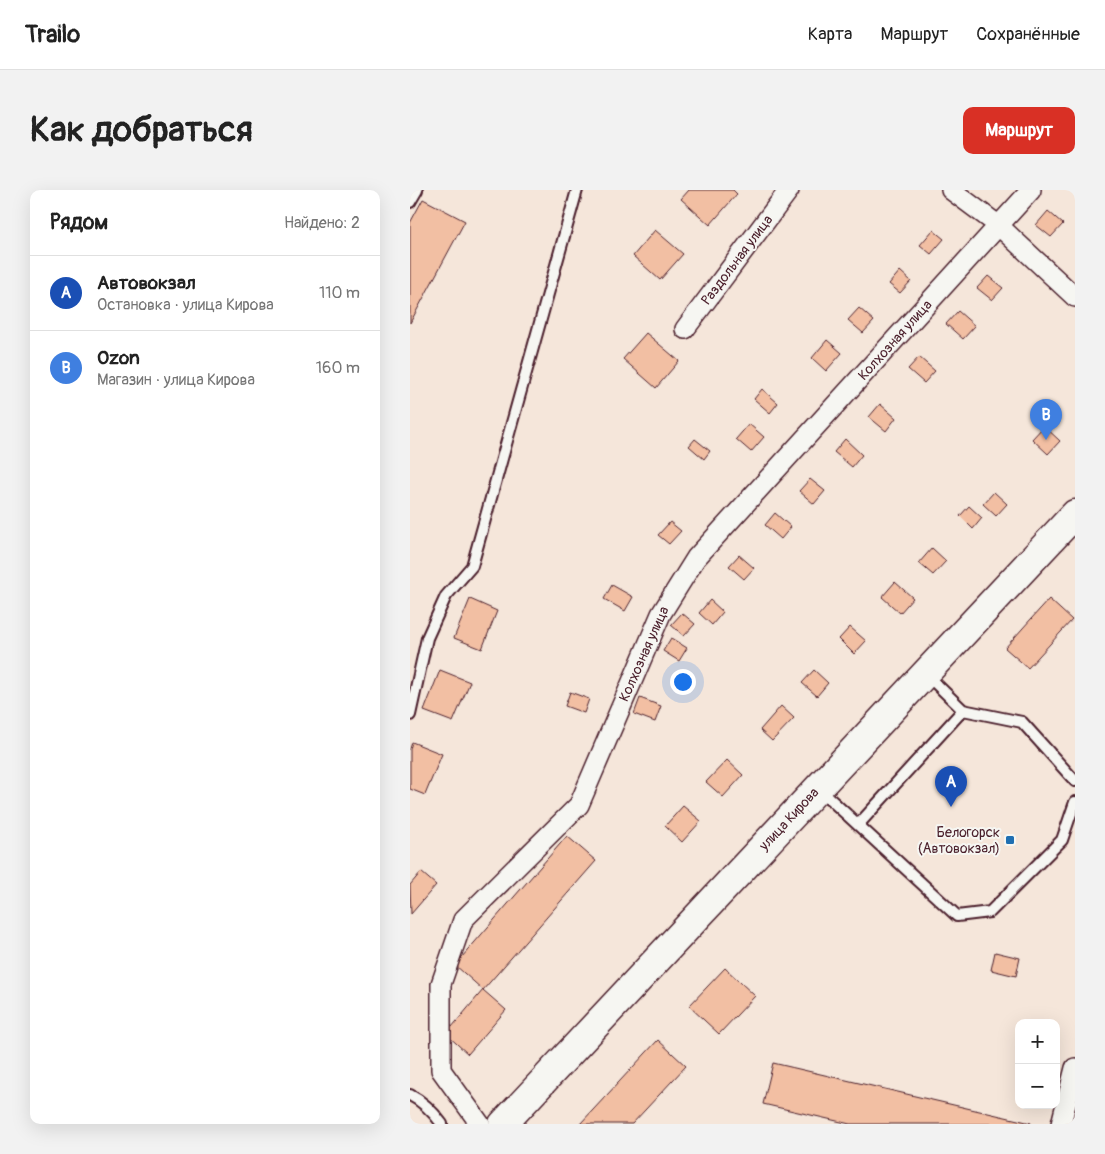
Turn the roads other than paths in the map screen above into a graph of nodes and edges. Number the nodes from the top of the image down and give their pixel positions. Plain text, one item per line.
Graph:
1 (417, 190) edge
2 (577, 190) edge
3 (789, 190) edge
4 (951, 190) edge
5 (1031, 190) edge
6 (410, 202) edge
7 (998, 225) junction
8 (1075, 297) edge
9 (685, 329) dead end
10 (1075, 514) edge
11 (926, 674) junction
12 (963, 710) junction
13 (410, 715) edge
14 (1075, 780) edge
15 (818, 788) junction
16 (1075, 802) edge
17 (858, 825) junction
18 (1075, 1068) edge
19 (410, 1094) edge
20 (442, 1124) edge
21 (480, 1124) edge
22 (503, 1124) edge
23 (1061, 1124) edge

1 - 6 lane
2 - 13 lane
3 - 9 street, Раздольная улица
4 - 7 street
5 - 7 street, Колхозная улица
7 - 8 street
7 - 21 street, Колхозная улица
10 - 11 main road, улица Кирова
11 - 12 lane
11 - 15 main road, улица Кирова
12 - 14 lane
12 - 17 lane
15 - 17 lane
15 - 22 main road, улица Кирова
16 - 17 lane
18 - 23 street
19 - 20 lane

